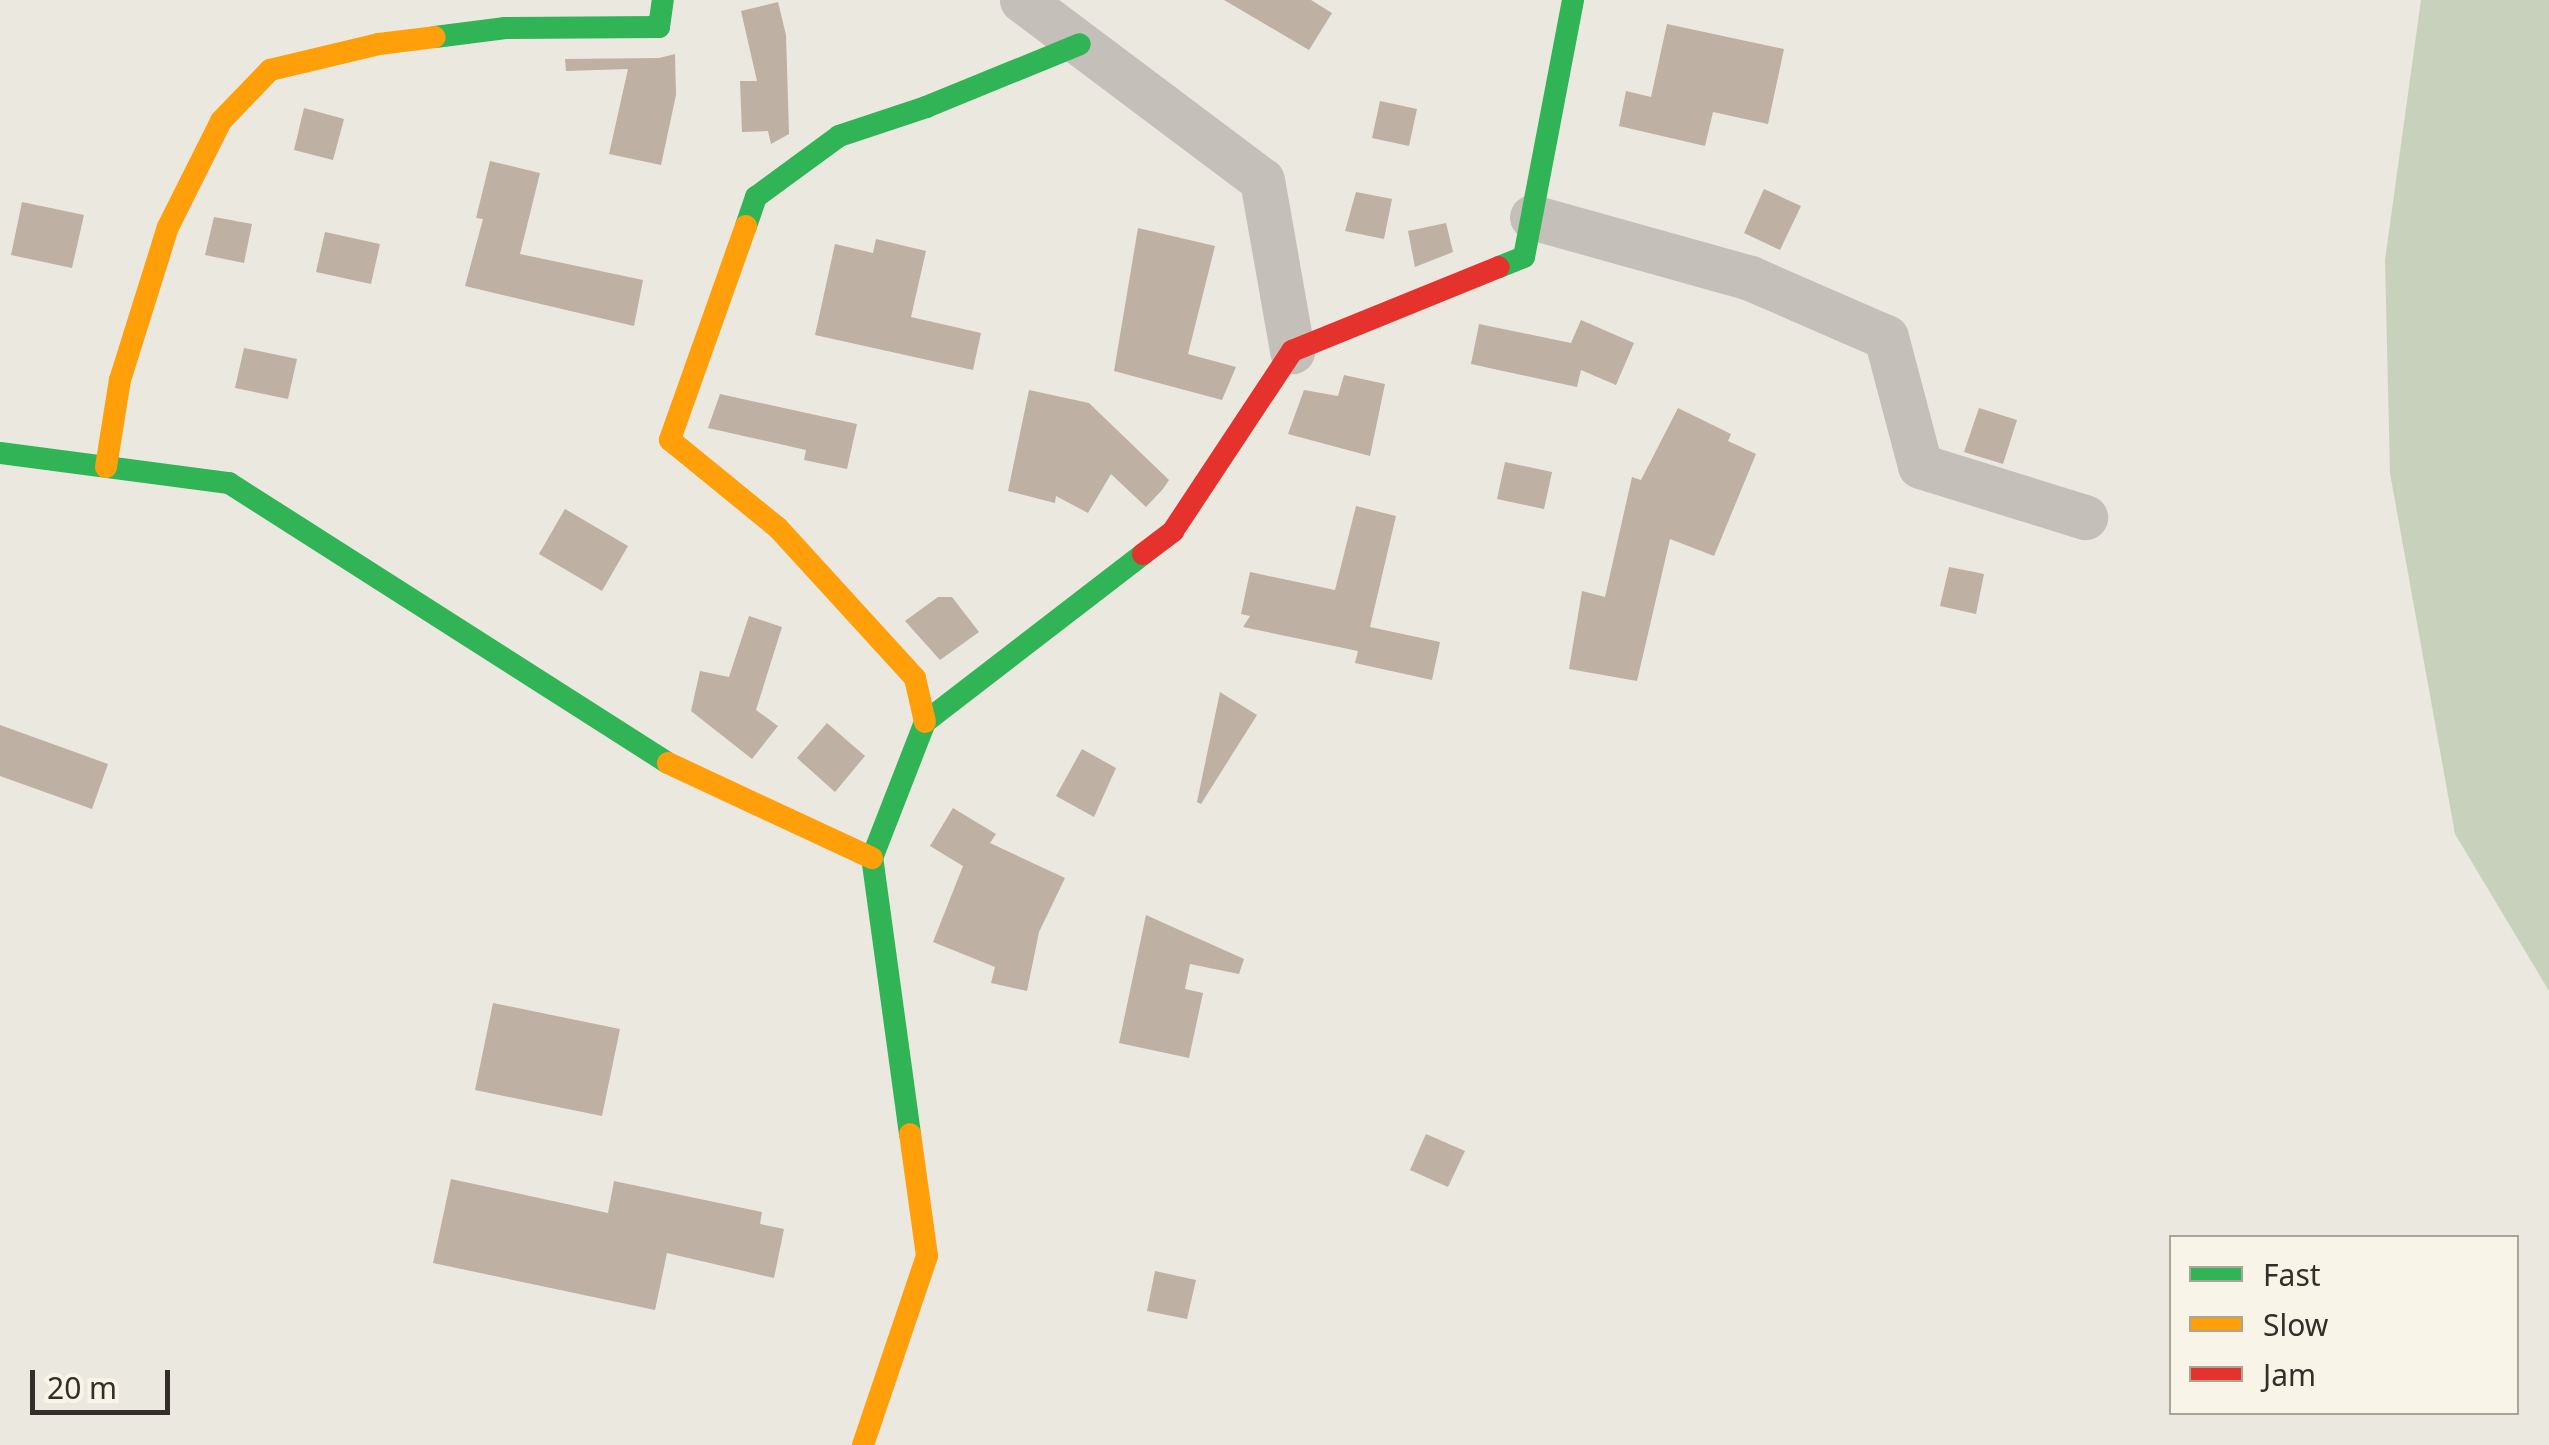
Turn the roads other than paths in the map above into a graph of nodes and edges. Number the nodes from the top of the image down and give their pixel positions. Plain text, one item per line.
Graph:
1 (664, 0) edge
2 (1022, 0) edge
3 (1572, 0) edge
4 (1080, 44) junction
5 (1532, 216) junction
6 (1292, 351) junction
7 (0, 453) edge
8 (106, 467) junction
9 (2085, 517) dead end
10 (925, 722) junction
11 (872, 858) junction
12 (864, 1445) edge

1 - 8 street
2 - 4 street
3 - 5 street
4 - 6 street
4 - 10 street
5 - 6 street
5 - 9 street
6 - 10 street
7 - 8 street
8 - 11 street
10 - 11 street
11 - 12 street

